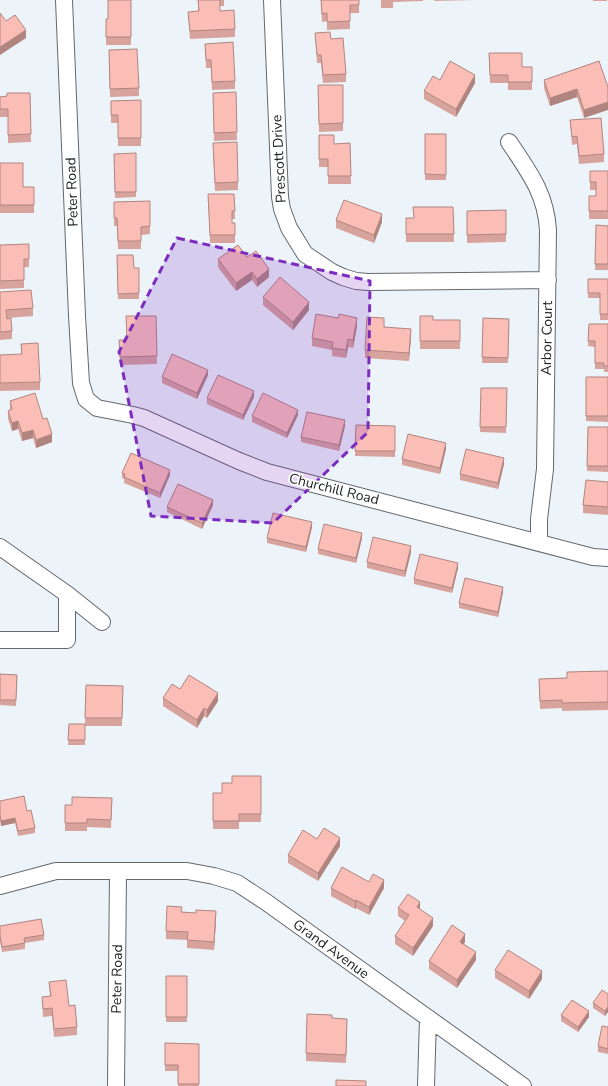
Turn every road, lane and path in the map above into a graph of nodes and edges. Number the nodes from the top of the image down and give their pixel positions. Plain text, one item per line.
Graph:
1 (64, 0) edge
2 (272, 0) edge
3 (509, 142) dead end
4 (548, 280) junction
5 (81, 383) joint
6 (539, 542) junction
7 (0, 547) edge
8 (608, 558) edge
9 (67, 594) junction
10 (102, 622) dead end
11 (0, 640) edge
12 (118, 872) junction
13 (0, 886) edge
14 (428, 1018) junction
15 (116, 1086) edge
16 (426, 1086) edge
17 (523, 1086) edge

1 - 5 street, Peter Road
2 - 4 street, Prescott Drive
3 - 4 street, Arbor Court
4 - 6 street, Arbor Court
5 - 6 street, Churchill Road
6 - 8 street, Churchill Road
7 - 9 street
9 - 10 street
9 - 11 street
12 - 13 street, Grand Avenue
12 - 14 street, Grand Avenue
12 - 15 street, Peter Road
14 - 16 street
14 - 17 street, Grand Avenue

